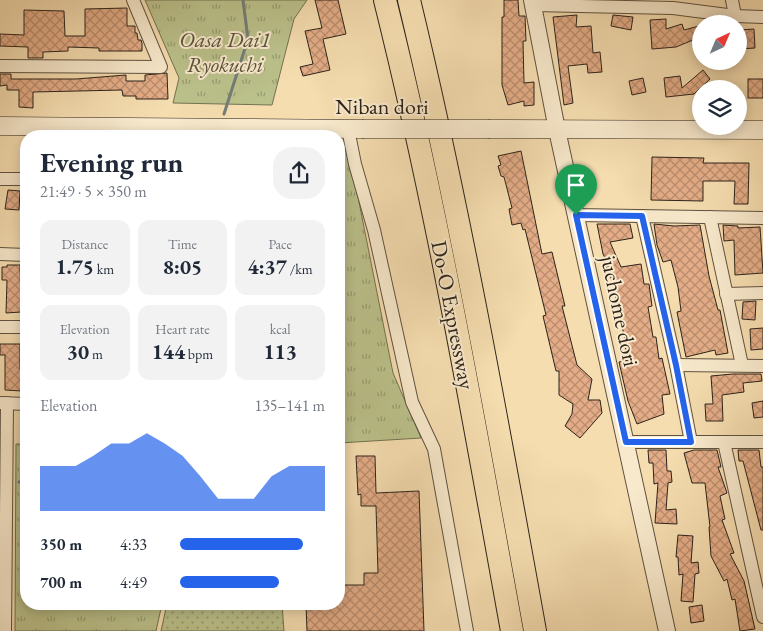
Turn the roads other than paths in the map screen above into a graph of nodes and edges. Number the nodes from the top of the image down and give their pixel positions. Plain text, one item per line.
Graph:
1 (134, 0) edge
2 (385, 0) edge
3 (409, 0) edge
4 (732, 0) edge
5 (532, 2) edge
6 (672, 4) edge
7 (730, 15) edge
8 (735, 15) edge
9 (748, 16) edge
10 (763, 17) edge
11 (0, 66) edge
12 (0, 126) edge
13 (355, 129) junction
14 (92, 130) edge
15 (235, 130) edge
16 (557, 130) junction
17 (763, 130) edge
18 (0, 179) edge
19 (20, 179) edge
20 (576, 215) junction
21 (642, 216) junction
22 (710, 217) junction
23 (763, 218) edge
24 (0, 254) edge
25 (20, 255) edge
26 (763, 293) edge
27 (726, 294) junction
28 (0, 327) edge
29 (20, 328) edge
30 (676, 365) junction
31 (742, 365) junction
32 (763, 366) edge
33 (3, 403) edge
34 (20, 404) edge
35 (626, 442) junction
36 (691, 442) junction
37 (724, 442) junction
38 (763, 442) edge
39 (3, 484) edge
40 (763, 617) edge
41 (5, 631) edge
42 (467, 631) edge
43 (512, 631) edge
44 (535, 631) edge
45 (667, 631) edge

1 - 11 street
2 - 43 highway, Do-O Expressway
3 - 44 highway, Do-O Expressway
4 - 8 street
5 - 6 street
5 - 16 street, juchome dori
6 - 7 street
9 - 10 street
12 - 14 main road, Niban dori
13 - 15 main road, Niban dori
13 - 16 main road, Niban dori, bridge
13 - 42 street
16 - 17 main road, Niban dori
16 - 20 street, juchome dori
18 - 19 street
20 - 21 street
20 - 35 street, juchome dori
21 - 22 street
21 - 30 street
22 - 23 street
22 - 27 street
24 - 25 street
26 - 27 street
27 - 31 street
28 - 29 street
30 - 31 street
30 - 36 street
31 - 32 street
33 - 34 street
33 - 39 street
35 - 36 street
35 - 45 street, juchome dori
36 - 37 street
37 - 38 street
37 - 40 street
39 - 41 street

